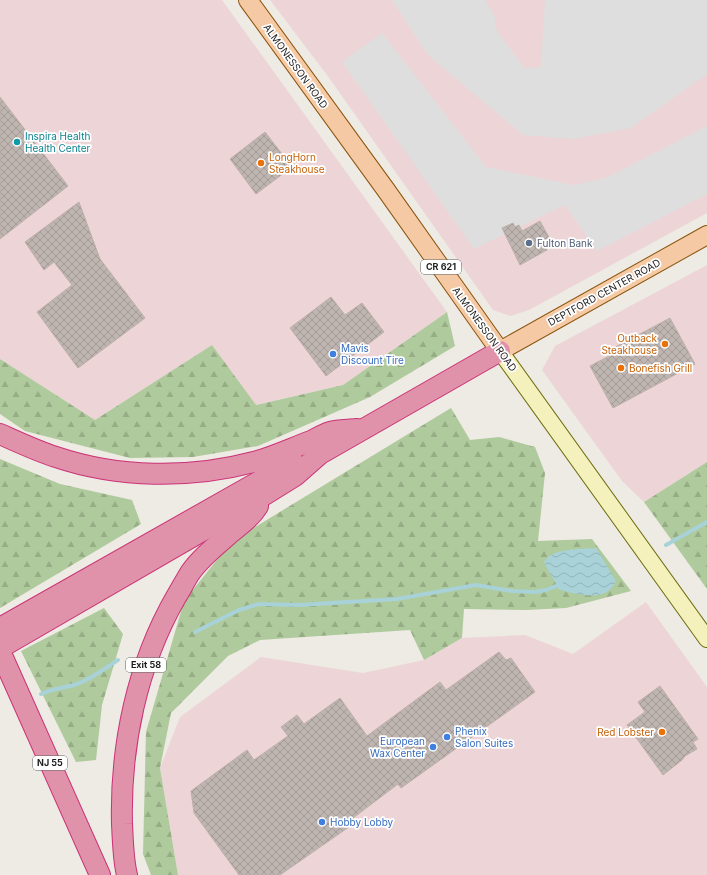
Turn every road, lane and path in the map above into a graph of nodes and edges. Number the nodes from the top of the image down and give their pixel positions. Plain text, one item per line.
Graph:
1 (248, 0) edge
2 (707, 235) edge
3 (500, 351) junction
4 (365, 428) junction
5 (0, 434) edge
6 (320, 454) junction
7 (266, 494) junction
8 (52, 608) junction
9 (0, 628) edge
10 (707, 639) edge
11 (0, 648) edge
12 (0, 651) edge
13 (100, 875) edge
14 (127, 875) edge

1 - 3 main road, ALMONESSON ROAD / CR 621
2 - 3 main road, DEPTFORD CENTER ROAD
3 - 4 highway
3 - 10 street, ALMONESSON ROAD / CR 621
4 - 5 highway
4 - 6 highway
6 - 7 highway, Exit 58
6 - 8 highway
7 - 8 highway, Exit 58
7 - 14 highway, Exit 58
8 - 9 highway
8 - 11 highway, Exit 58
12 - 13 highway, NJ 55

